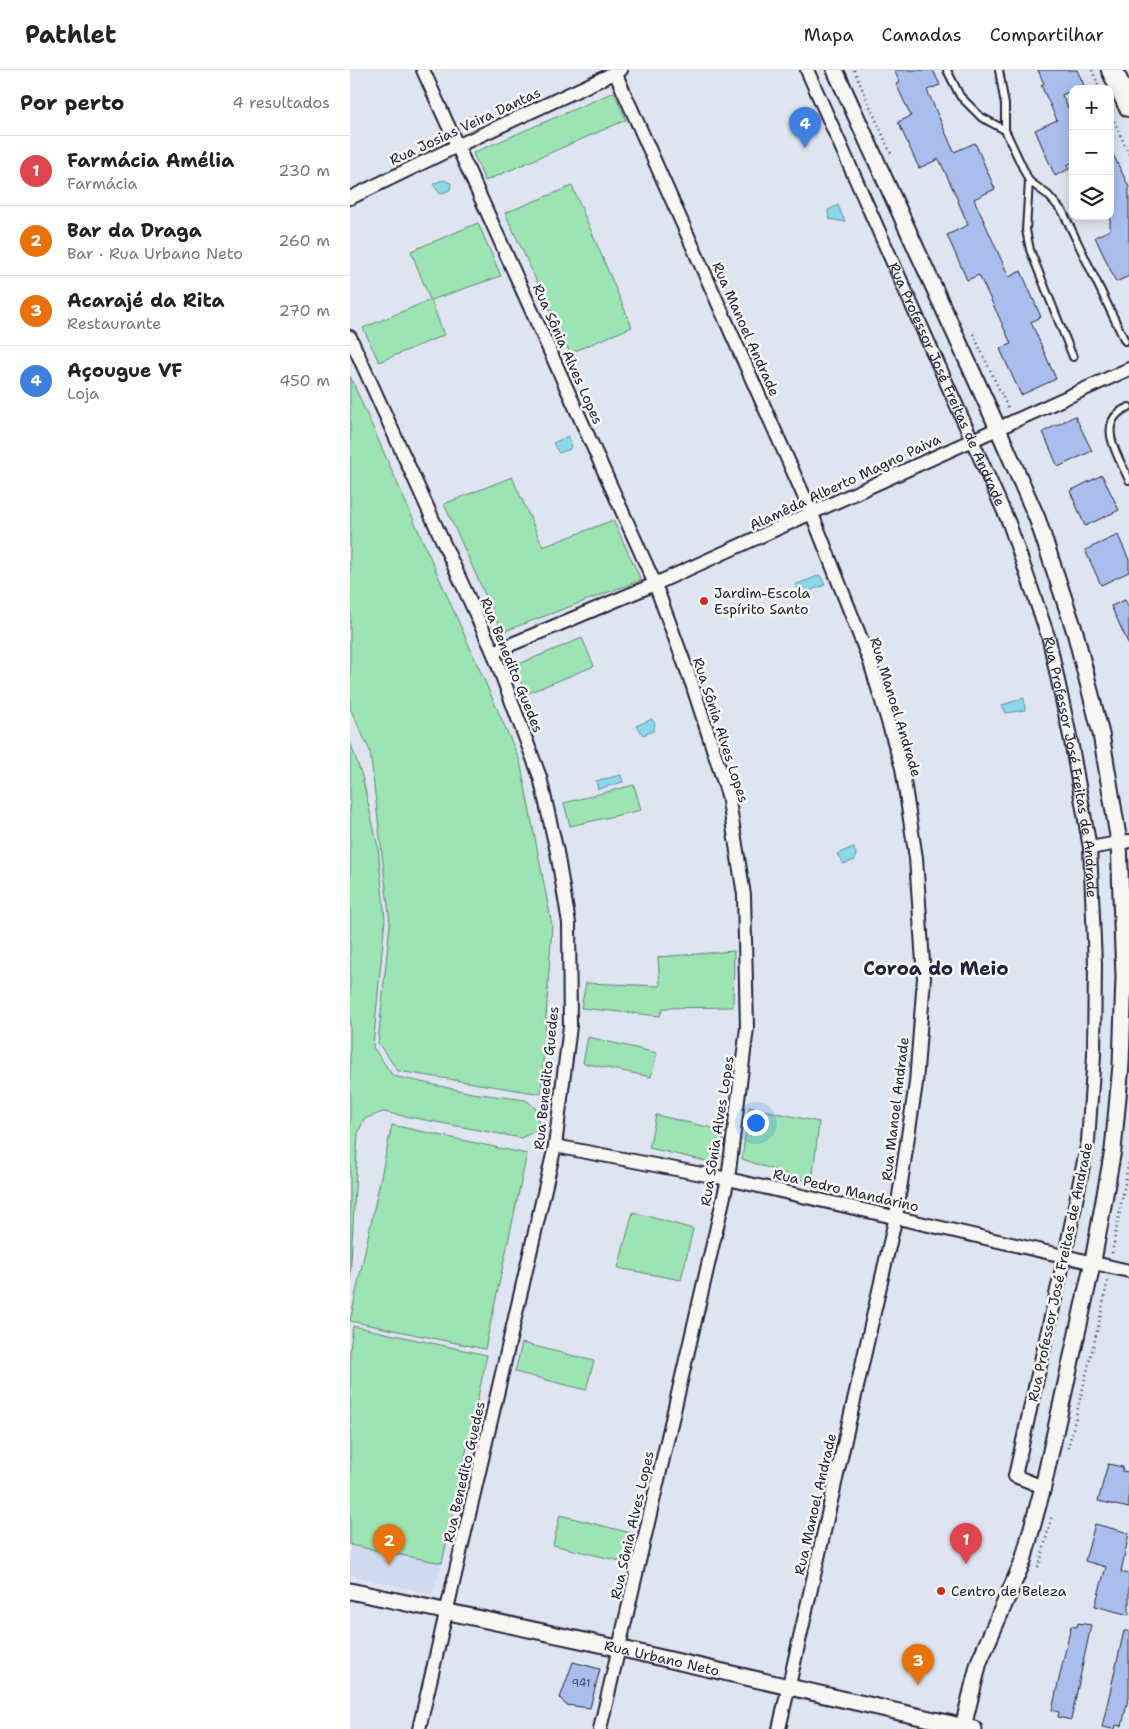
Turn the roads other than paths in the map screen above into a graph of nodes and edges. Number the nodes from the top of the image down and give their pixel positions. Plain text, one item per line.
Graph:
1 (424, 70) edge
2 (807, 70) edge
3 (835, 70) edge
4 (947, 70) edge
5 (999, 70) edge
6 (1112, 70) edge
7 (617, 71) edge
8 (1129, 106) edge
9 (1006, 130) junction
10 (457, 146) junction
11 (1029, 181) junction
12 (350, 198) edge
13 (350, 337) edge
14 (1124, 341) dead end
15 (1073, 358) dead end
16 (1129, 369) edge
17 (1129, 407) edge
18 (999, 429) junction
19 (973, 440) junction
20 (1129, 480) edge
21 (812, 514) junction
22 (655, 584) junction
23 (493, 652) junction
24 (1124, 841) edge
25 (1090, 848) junction
26 (555, 1146) junction
27 (728, 1179) junction
28 (896, 1216) junction
29 (1065, 1256) junction
30 (1093, 1262) junction
31 (1129, 1271) edge
32 (1043, 1487) junction
33 (350, 1591) edge
34 (446, 1610) junction
35 (618, 1648) junction
36 (788, 1688) junction
37 (966, 1728) edge
38 (419, 1729) edge
39 (600, 1729) edge
40 (779, 1729) edge

1 - 10 street, Rua Sônia Alves Lopes
2 - 19 street, Rua Professor José Freitas de Andrade
3 - 18 street, Rua Professor José Freitas de Andrade
4 - 9 lane
5 - 9 lane
6 - 8 main road
7 - 10 street, Rua Josias Veira Dantas
7 - 21 street, Rua Manoel Andrade
9 - 11 lane
10 - 12 street, Rua Josias Veira Dantas
10 - 22 street, Rua Sônia Alves Lopes
11 - 14 lane
11 - 15 lane
13 - 23 street, Rua Benedito Guedes
16 - 18 street, Alamêda Alberto Magno Paiva
17 - 20 lane
18 - 19 street, Alamêda Alberto Magno Paiva
18 - 24 street, Rua Professor José Freitas de Andrade
19 - 21 street, Alamêda Alberto Magno Paiva
19 - 25 street, Rua Professor José Freitas de Andrade
21 - 22 street, Alamêda Alberto Magno Paiva
21 - 28 street, Rua Manoel Andrade
22 - 23 street, Alamêda Alberto Magno Paiva
22 - 27 street, Rua Sônia Alves Lopes
23 - 26 street, Rua Benedito Guedes
24 - 25 street
24 - 30 street, Rua Professor José Freitas de Andrade
25 - 29 street, Rua Professor José Freitas de Andrade
26 - 27 street, Rua Pedro Mandarino
26 - 34 street, Rua Benedito Guedes
27 - 28 street, Rua Pedro Mandarino
27 - 35 street, Rua Sônia Alves Lopes
28 - 29 street, Rua Pedro Mandarino
28 - 36 street, Rua Manoel Andrade
29 - 30 street, Rua Pedro Mandarino
29 - 32 street, Rua Professor José Freitas de Andrade
30 - 31 street, Rua Pedro Mandarino
30 - 32 street, Rua Professor José Freitas de Andrade
32 - 37 street, Rua Professor José Freitas de Andrade
33 - 34 street, Rua Urbano Neto
34 - 35 street, Rua Urbano Neto
34 - 38 street, Rua Benedito Guedes
35 - 36 street, Rua Urbano Neto
35 - 39 street, Rua Sônia Alves Lopes
36 - 37 street, Rua Urbano Neto
36 - 40 street, Rua Manoel Andrade

